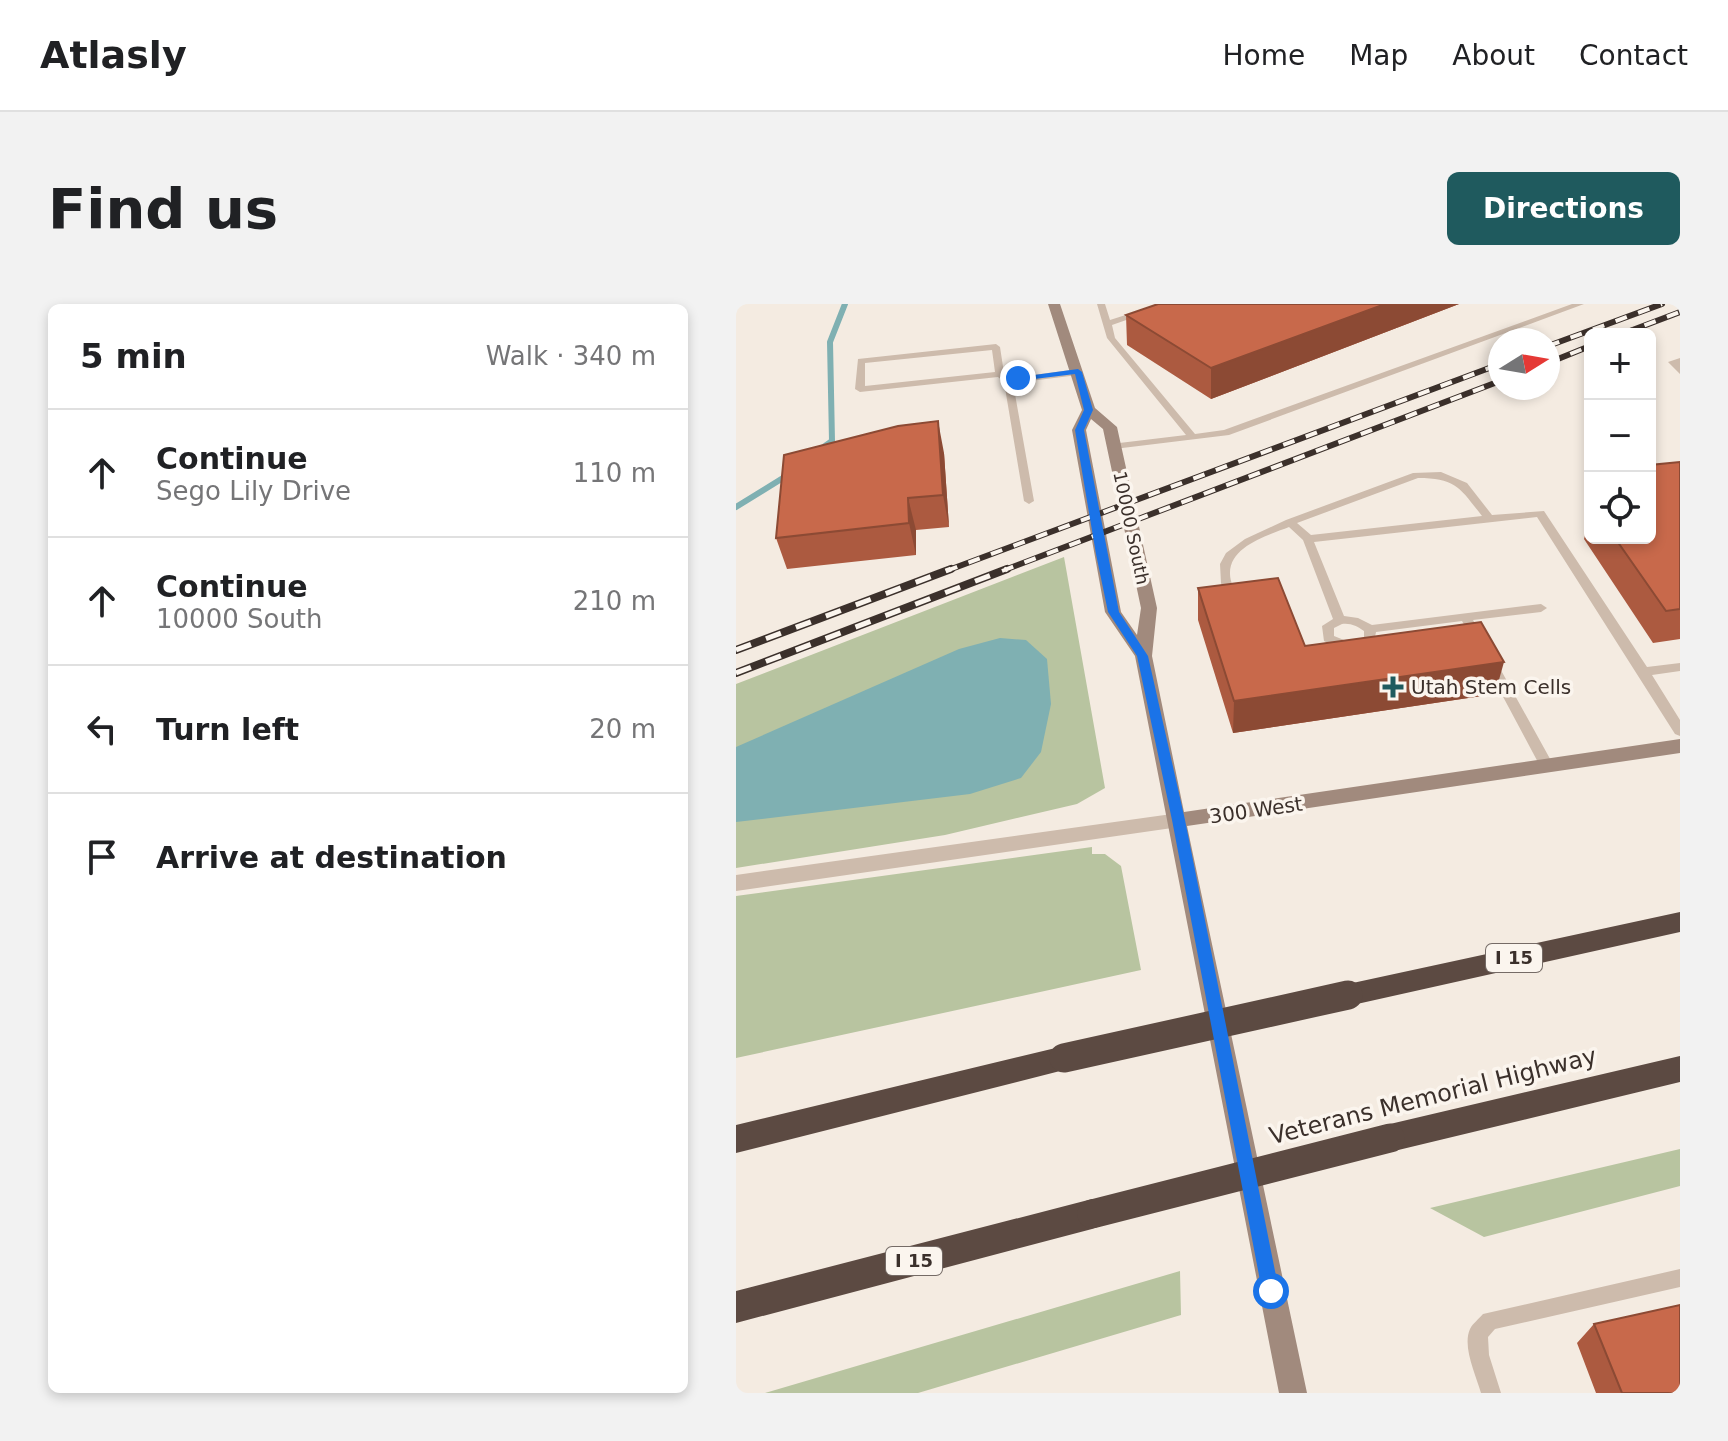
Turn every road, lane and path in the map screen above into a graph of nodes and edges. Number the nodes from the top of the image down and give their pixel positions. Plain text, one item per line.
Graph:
1 (1054, 304) edge
2 (1101, 304) edge
3 (1168, 304) edge
4 (1580, 304) edge
5 (1107, 324) junction
6 (1680, 361) edge
7 (1680, 371) edge
8 (1078, 372) junction
9 (1004, 378) junction
10 (1089, 410) junction
11 (1193, 437) junction
12 (1114, 446) junction
13 (1029, 501) dead end
14 (1489, 518) junction
15 (1290, 522) junction
16 (1308, 539) junction
17 (1232, 599) edge
18 (1541, 608) dead end
19 (1466, 617) junction
20 (1339, 619) junction
21 (1370, 629) junction
22 (1480, 643) edge
23 (1143, 656) junction
24 (1488, 656) edge
25 (1680, 667) edge
26 (1644, 672) junction
27 (1680, 731) edge
28 (1680, 746) edge
29 (1547, 766) junction
30 (1179, 820) junction
31 (736, 883) edge
32 (1680, 922) edge
33 (1680, 1069) edge
34 (736, 1139) edge
35 (1680, 1278) edge
36 (736, 1307) edge
37 (1293, 1393) edge
38 (1491, 1393) edge

1 - 8 main road, 10000 South
2 - 5 lane
3 - 5 lane
4 - 11 lane
5 - 11 lane
6 - 7 lane
8 - 9 lane
8 - 10 main road, 10000 South
9 - 9 lane
9 - 13 lane
10 - 12 main road, 10000 South
10 - 23 main road, 10000 South
11 - 12 lane
12 - 23 main road, 10000 South
14 - 15 lane
14 - 16 lane
14 - 26 lane
15 - 16 lane
15 - 17 lane
16 - 20 lane
18 - 19 lane
19 - 21 lane
19 - 22 lane
20 - 21 lane
20 - 21 lane
23 - 30 main road, 10000 South
24 - 29 lane
25 - 26 lane
26 - 27 lane
28 - 29 main road, 300 West
29 - 30 main road, 300 West
30 - 31 street, 300 West
30 - 37 main road, 10000 South
32 - 34 highway, I 15, bridge
33 - 36 highway, Veterans Memorial Highway / I 15, bridge
35 - 38 lane

